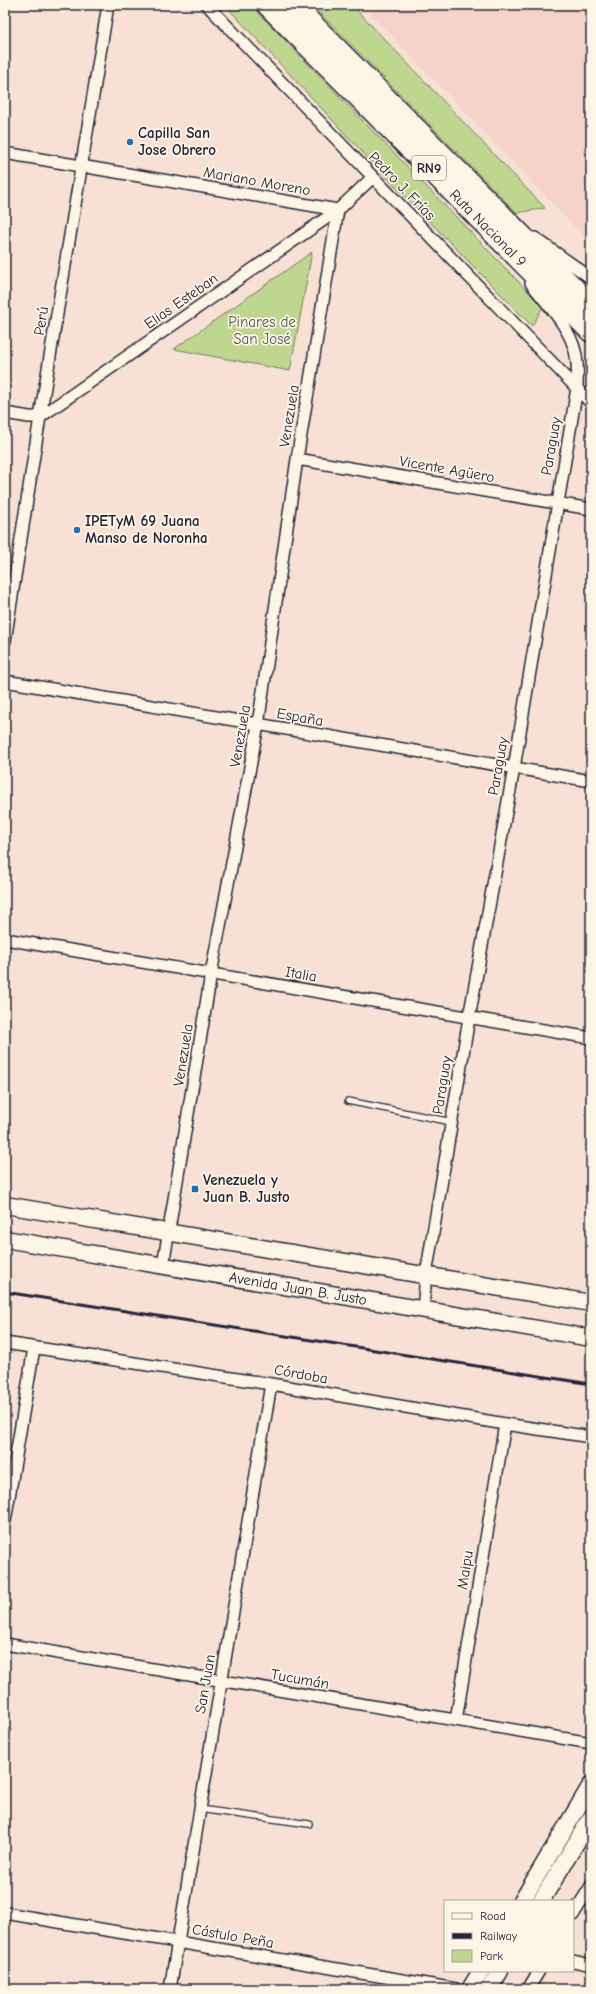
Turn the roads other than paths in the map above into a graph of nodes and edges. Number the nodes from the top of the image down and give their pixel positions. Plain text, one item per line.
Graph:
1 (108, 5) edge
2 (207, 5) edge
3 (267, 5) edge
4 (294, 5) edge
5 (5, 153) edge
6 (82, 166) junction
7 (373, 177) junction
8 (338, 210) junction
9 (501, 213) junction
10 (506, 247) junction
11 (591, 278) edge
12 (591, 306) edge
13 (591, 332) edge
14 (577, 388) junction
15 (591, 403) edge
16 (5, 413) edge
17 (40, 417) junction
18 (297, 459) junction
19 (556, 503) junction
20 (591, 509) edge
21 (5, 641) edge
22 (5, 681) edge
23 (258, 724) junction
24 (514, 768) junction
25 (591, 781) edge
26 (5, 939) edge
27 (211, 974) junction
28 (469, 1018) junction
29 (591, 1038) edge
30 (348, 1101) dead end
31 (452, 1122) junction
32 (5, 1205) edge
33 (169, 1232) junction
34 (5, 1239) edge
35 (163, 1266) junction
36 (426, 1275) junction
37 (591, 1303) edge
38 (423, 1310) junction
39 (591, 1338) edge
40 (5, 1343) edge
41 (34, 1348) junction
42 (271, 1384) junction
43 (505, 1424) junction
44 (591, 1437) edge
45 (5, 1521) edge
46 (5, 1644) edge
47 (221, 1681) junction
48 (456, 1720) junction
49 (591, 1744) edge
50 (591, 1785) edge
51 (199, 1808) junction
52 (591, 1818) edge
53 (309, 1824) dead end
54 (591, 1886) edge
55 (523, 1900) edge
56 (542, 1900) edge
57 (5, 1912) edge
58 (574, 1914) edge
59 (178, 1942) junction
60 (574, 1962) edge
61 (591, 1965) edge
62 (480, 1972) edge
63 (499, 1972) edge
64 (538, 1972) edge
65 (170, 1989) edge
66 (456, 1989) edge
67 (470, 1989) edge
68 (489, 1989) edge
69 (528, 1989) edge

1 - 6 street, Perú
2 - 7 street, Pedro J. Frías
3 - 10 highway, Ruta Nacional 9 / RN9
4 - 9 highway, Ruta Nacional 9 / RN9
5 - 6 street, Mariano Moreno
6 - 8 street, Mariano Moreno
6 - 17 street, Perú
7 - 8 street, Elias Esteban
7 - 14 street, Pedro J. Frías
8 - 17 street, Elias Esteban
8 - 18 street, Venezuela
9 - 11 street
9 - 12 highway, Ruta Nacional 9 / RN9
10 - 13 highway, Ruta Nacional 9 / RN9
10 - 14 street, Paraguay
14 - 15 street, Pedro J. Frías
14 - 19 street, Paraguay
16 - 17 street
17 - 21 street, Perú
18 - 19 street, Vicente Agüero
18 - 23 street, Venezuela
19 - 20 street, Vicente Agüero
19 - 24 street, Paraguay
22 - 23 street, España
23 - 24 street, España
23 - 27 street, Venezuela
24 - 25 street, España
24 - 28 street, Paraguay
26 - 27 street, Italia
27 - 28 street, Italia
27 - 33 street, Venezuela
28 - 29 street, Italia
28 - 31 street, Paraguay
30 - 31 lane
31 - 36 street, Paraguay
32 - 33 main road
33 - 35 street, Venezuela
33 - 36 main road
34 - 35 main road, Avenida Juan B. Justo
35 - 38 main road, Avenida Juan B. Justo
36 - 37 main road
36 - 38 street, Paraguay
38 - 39 main road, Avenida Juan B. Justo
40 - 41 street, Córdoba
41 - 42 street, Córdoba
41 - 45 street
42 - 43 street, Córdoba
42 - 47 street, San Juan
43 - 44 street, Córdoba
43 - 48 street, Maipu
46 - 47 street, Tucumán
47 - 48 street, Tucumán
47 - 51 street, San Juan
48 - 49 street, Tucumán
50 - 55 main road
51 - 53 lane
51 - 59 street, San Juan
52 - 56 main road
54 - 58 street
57 - 59 street, Cástulo Peña
59 - 65 street, San Juan
59 - 66 street, Cástulo Peña
60 - 61 street
62 - 67 main road
63 - 68 main road
64 - 69 street

